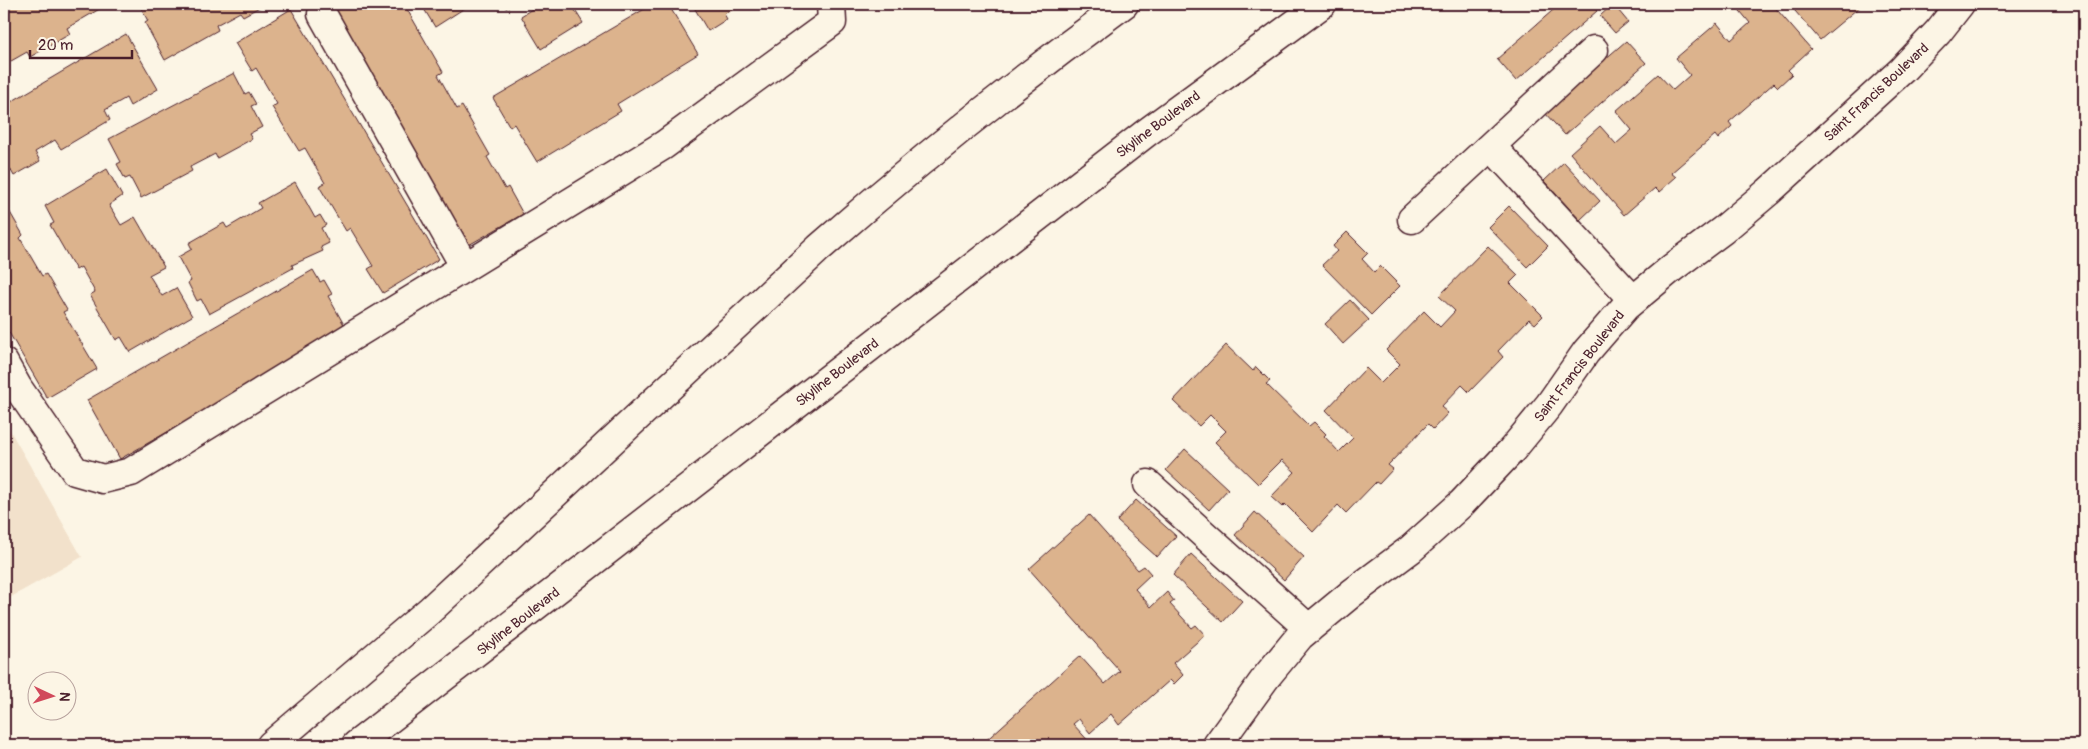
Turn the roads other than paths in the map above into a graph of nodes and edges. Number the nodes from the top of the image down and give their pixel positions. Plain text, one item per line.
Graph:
1 (831, 4) edge
2 (1124, 4) edge
3 (1322, 4) edge
4 (1960, 4) edge
5 (322, 14) dead end
6 (1594, 50) dead end
7 (1491, 146) junction
8 (1412, 219) dead end
9 (465, 267) junction
10 (1633, 300) junction
11 (4, 363) edge
12 (1148, 484) dead end
13 (1309, 629) junction
14 (271, 745) edge
15 (356, 745) edge
16 (1217, 745) edge

1 - 9 main road
2 - 14 main road
3 - 15 main road, Skyline Boulevard
4 - 10 main road, Saint Francis Boulevard
5 - 9 main road
6 - 7 main road
7 - 8 main road
7 - 10 main road
9 - 11 main road
10 - 13 main road, Saint Francis Boulevard
12 - 13 main road
13 - 16 main road, Saint Francis Boulevard

